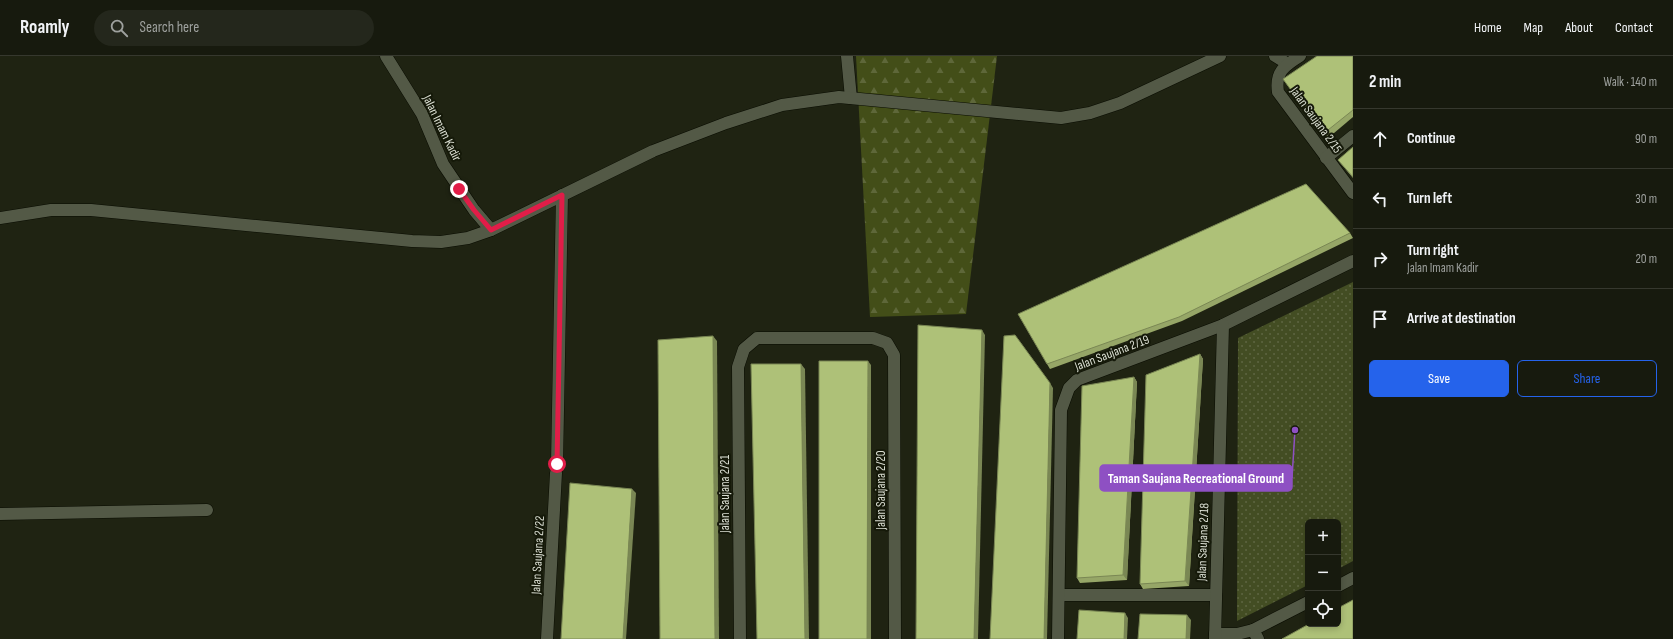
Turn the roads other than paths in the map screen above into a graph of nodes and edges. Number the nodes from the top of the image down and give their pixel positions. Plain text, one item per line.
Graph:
1 (386, 56) edge
2 (847, 56) edge
3 (1220, 56) edge
4 (1275, 56) edge
5 (1300, 56) edge
6 (1288, 64) junction
7 (851, 98) junction
8 (1353, 136) edge
9 (1326, 158) junction
10 (1353, 193) edge
11 (562, 195) junction
12 (0, 218) edge
13 (491, 230) junction
14 (1353, 261) edge
15 (1223, 326) junction
16 (744, 349) joint
17 (207, 510) dead end
18 (0, 514) edge
19 (1353, 578) edge
20 (1341, 584) edge
21 (1059, 595) junction
22 (1216, 596) junction
23 (1305, 604) edge
24 (1255, 635) edge
25 (1215, 636) edge
26 (547, 639) edge
27 (740, 639) edge
28 (895, 639) edge
29 (1058, 639) edge

1 - 13 street, Jalan Imam Kadir
2 - 7 street
3 - 7 street
4 - 6 street
5 - 6 street
6 - 9 street, Jalan Saujana 2/15
7 - 11 street
8 - 9 street
9 - 10 street, Jalan Saujana 2/15
11 - 13 street
11 - 26 street, Jalan Saujana 2/22
12 - 13 street
14 - 15 street, Jalan Saujana 2/19
15 - 21 street, Jalan Saujana 2/19
15 - 22 street, Jalan Saujana 2/18
16 - 27 street, Jalan Saujana 2/21
16 - 28 street, Jalan Saujana 2/20
17 - 18 street
19 - 20 street
21 - 22 street
21 - 29 street, Jalan Saujana 2/19
22 - 25 street, Jalan Saujana 2/18
23 - 24 street
24 - 25 street

